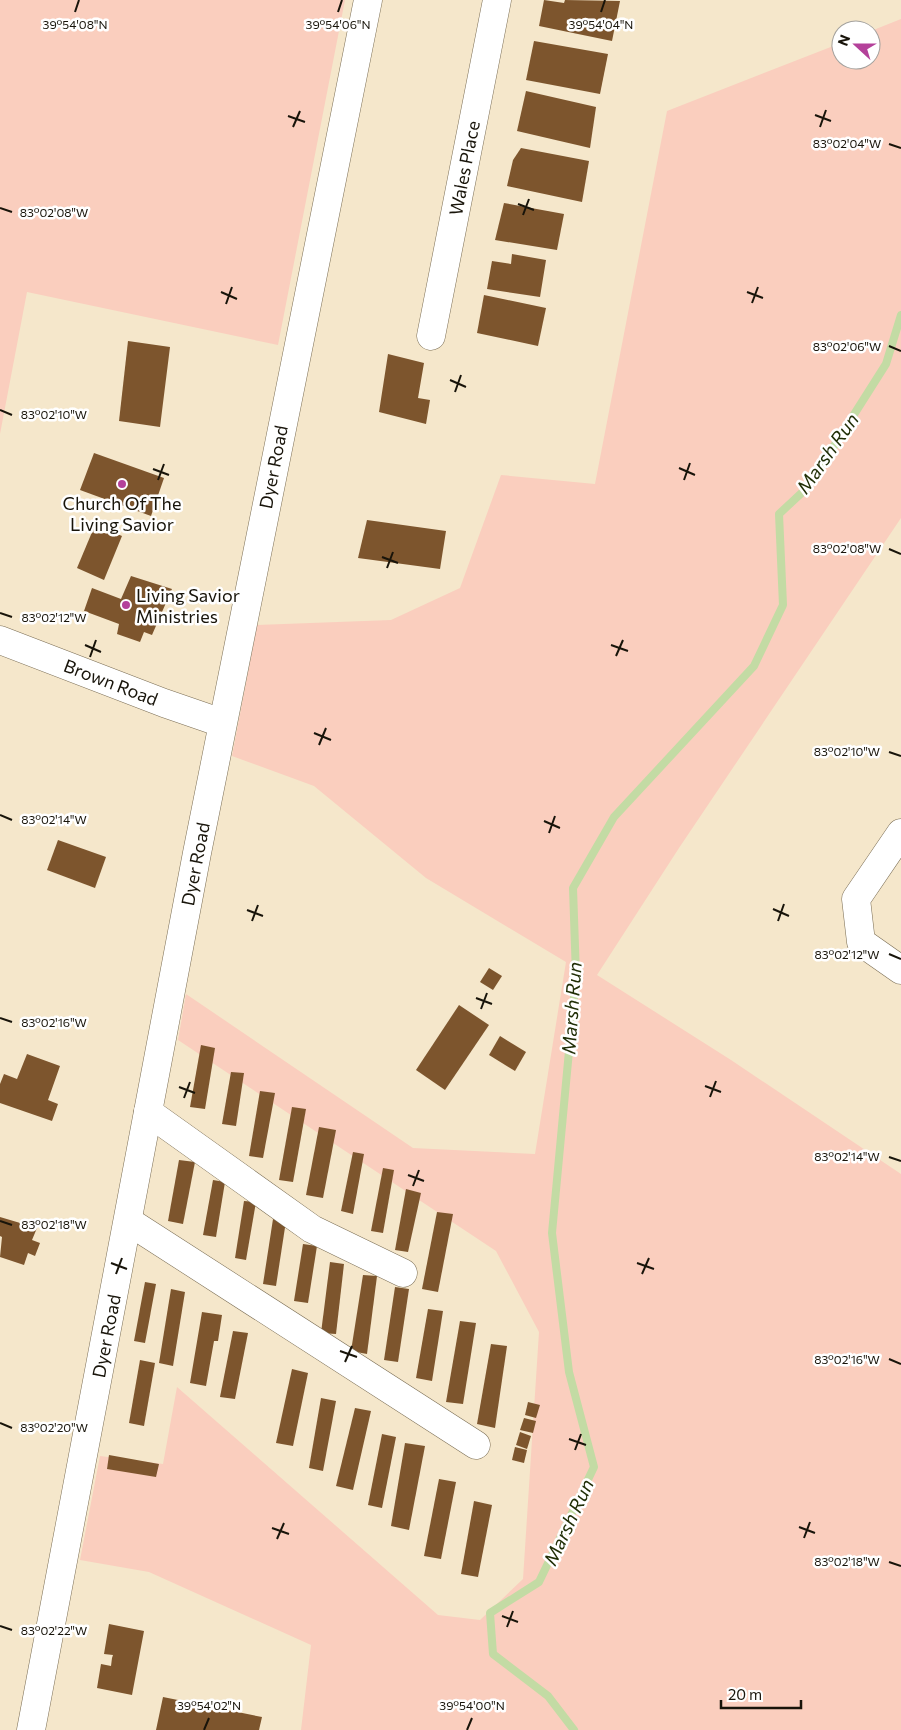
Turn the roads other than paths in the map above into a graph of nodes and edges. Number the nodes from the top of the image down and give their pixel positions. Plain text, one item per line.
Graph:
1 (368, 0) edge
2 (497, 0) edge
3 (431, 336) dead end
4 (0, 640) edge
5 (222, 723) junction
6 (901, 833) edge
7 (901, 970) edge
8 (148, 1112) junction
9 (128, 1221) junction
10 (403, 1273) dead end
11 (476, 1444) dead end
12 (31, 1730) edge

1 - 5 street, Dyer Road
2 - 3 street, Wales Place
4 - 5 street, Brown Road
5 - 8 street, Dyer Road
6 - 7 street
8 - 9 street, Dyer Road
8 - 10 street
9 - 11 street
9 - 12 street, Dyer Road

